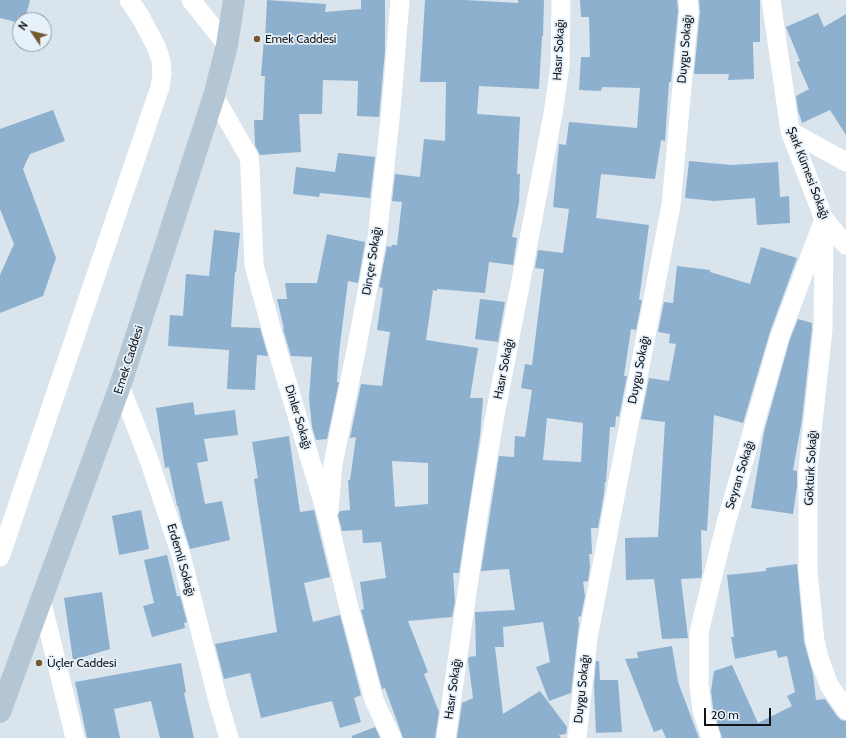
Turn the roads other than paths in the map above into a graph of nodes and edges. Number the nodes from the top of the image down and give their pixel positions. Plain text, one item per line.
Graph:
1 (129, 0) edge
2 (191, 0) edge
3 (234, 0) edge
4 (400, 0) edge
5 (561, 0) edge
6 (688, 0) edge
7 (771, 0) edge
8 (227, 45) junction
9 (214, 96) junction
10 (790, 131) junction
11 (846, 162) edge
12 (824, 219) junction
13 (846, 245) edge
14 (120, 386) junction
15 (328, 519) junction
16 (0, 557) edge
17 (41, 599) junction
18 (846, 710) edge
19 (0, 712) edge
20 (75, 738) edge
21 (229, 738) edge
22 (392, 738) edge
23 (446, 738) edge
24 (577, 738) edge
25 (711, 738) edge

1 - 16 street
2 - 8 street
3 - 8 street, Emek Caddesi
4 - 15 street, Dinçer Sokağı
5 - 23 street, Hasır Sokağı
6 - 24 street, Duygu Sokağı
7 - 10 street, Şark Kümesi Sokağı
8 - 9 street, Emek Caddesi
9 - 14 street, Emek Caddesi
9 - 15 street, Dinler Sokağı
10 - 11 street
10 - 12 street, Şark Kümesi Sokağı
12 - 13 street, Şark Kümesi Sokağı
12 - 18 street, Göktürk Sokağı
12 - 25 street, Seyran Sokağı
14 - 17 street, Emek Caddesi
14 - 21 street, Erdemli Sokağı
15 - 22 street, Dinler Sokağı
17 - 19 street, Emek Caddesi
17 - 20 street

